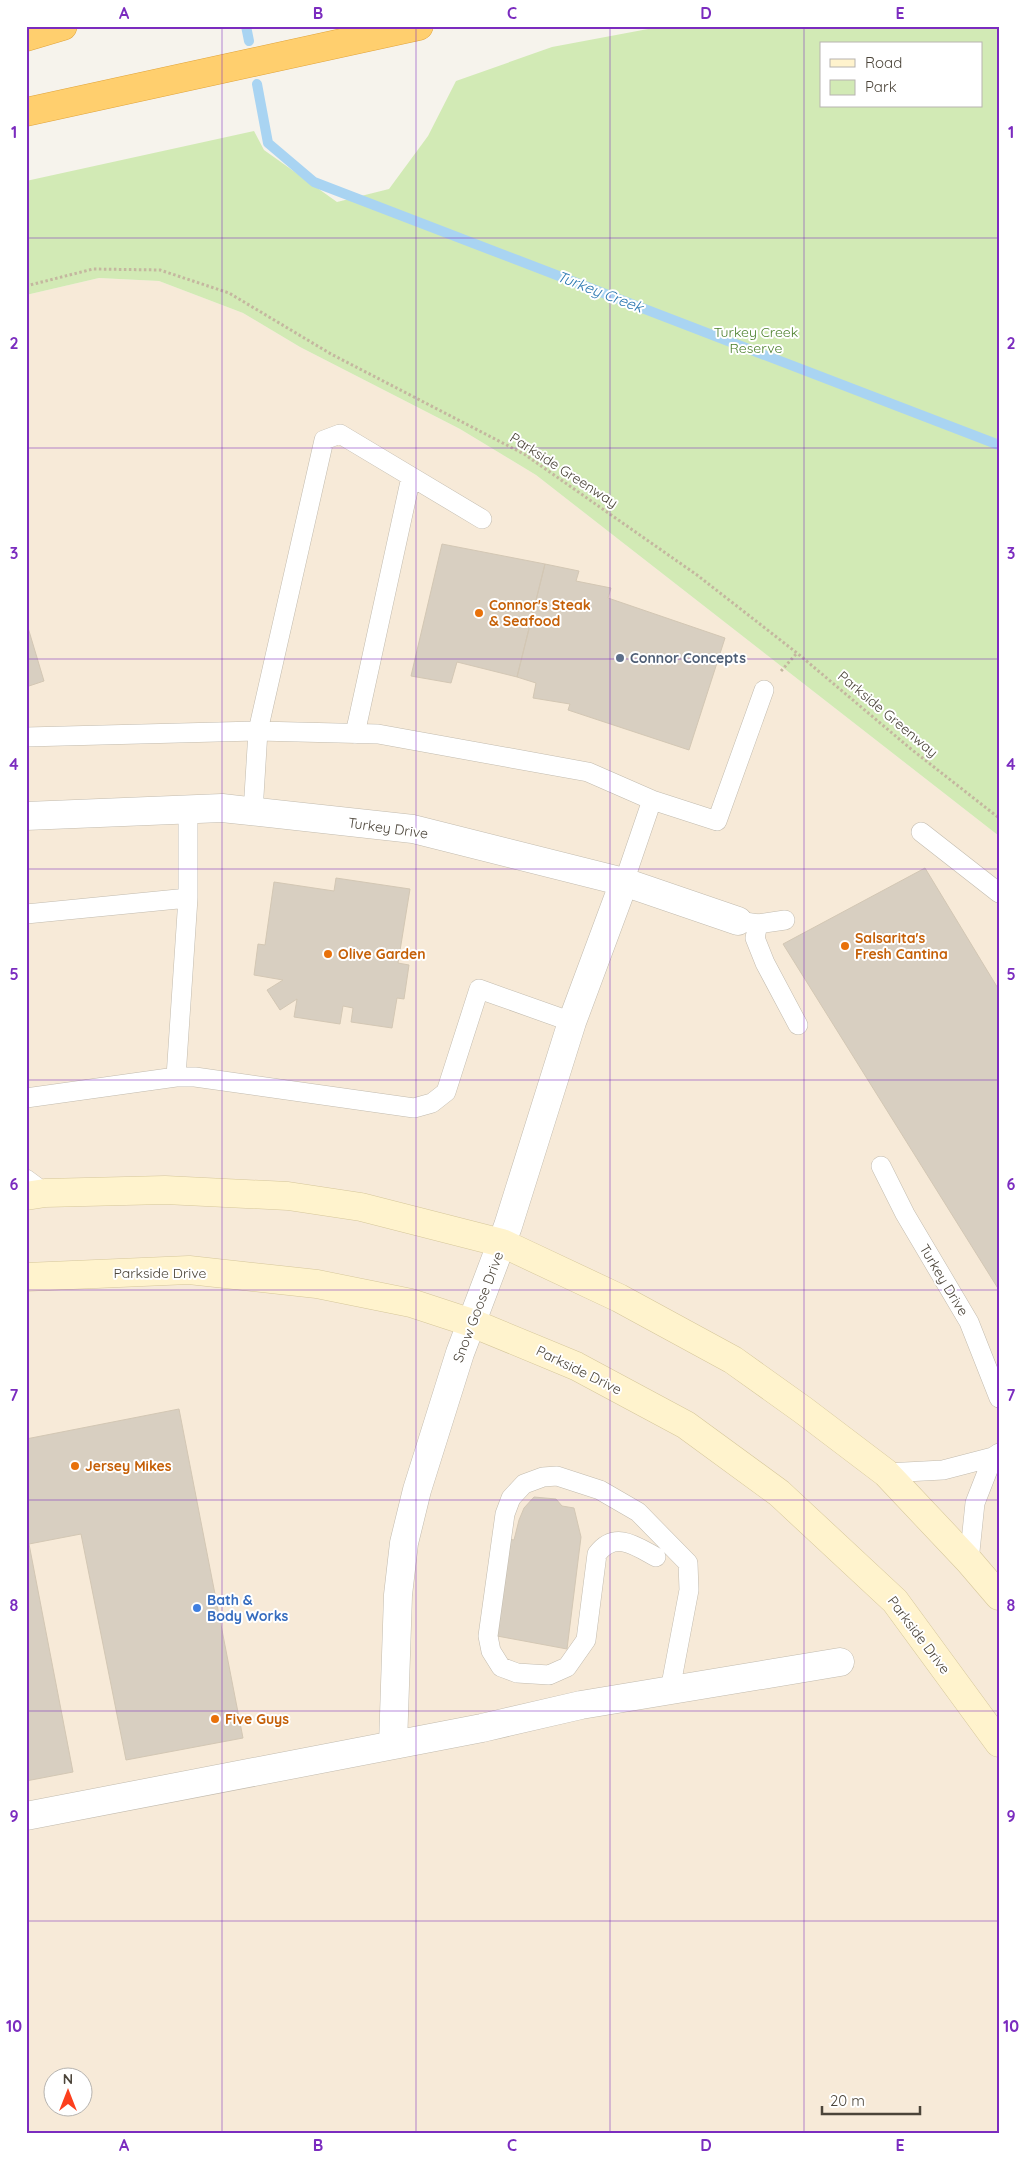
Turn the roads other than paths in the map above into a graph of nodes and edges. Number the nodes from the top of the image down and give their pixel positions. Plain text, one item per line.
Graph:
1 (63, 26) edge
2 (419, 26) edge
3 (26, 37) edge
4 (26, 112) edge
5 (411, 477) junction
6 (482, 519) dead end
7 (764, 690) dead end
8 (258, 732) junction
9 (355, 734) junction
10 (26, 737) edge
11 (652, 800) junction
12 (188, 809) junction
13 (253, 812) junction
14 (26, 816) edge
15 (922, 832) dead end
16 (624, 882) junction
17 (999, 894) edge
18 (188, 898) junction
19 (26, 914) edge
20 (784, 920) dead end
21 (748, 922) junction
22 (572, 1022) junction
23 (798, 1025) dead end
24 (176, 1077) junction
25 (26, 1098) edge
26 (880, 1166) dead end
27 (32, 1189) edge
28 (502, 1243) junction
29 (26, 1277) edge
30 (472, 1323) junction
31 (999, 1398) edge
32 (996, 1455) edge
33 (886, 1473) junction
34 (656, 1557) dead end
35 (969, 1560) junction
36 (999, 1596) edge
37 (840, 1662) dead end
38 (670, 1690) junction
39 (999, 1743) edge
40 (393, 1744) junction
41 (26, 1816) edge

1 - 3 highway
2 - 4 highway
5 - 6 lane
5 - 8 lane
5 - 9 lane
7 - 11 lane
8 - 9 lane
8 - 10 lane
8 - 13 lane
9 - 11 lane
11 - 16 lane
12 - 13 street, Turkey Drive
12 - 14 street, Turkey Drive
12 - 18 lane
13 - 16 street, Turkey Drive
15 - 17 lane
16 - 21 street, Turkey Drive
16 - 22 street, Snow Goose Drive
18 - 19 lane
18 - 24 lane
20 - 21 lane
21 - 23 lane
22 - 24 lane
22 - 28 street, Snow Goose Drive
24 - 25 lane
26 - 31 lane, Turkey Drive
27 - 28 street
28 - 30 street, Snow Goose Drive
28 - 33 street
29 - 30 street, Parkside Drive
30 - 39 street, Parkside Drive
30 - 40 street, Snow Goose Drive
32 - 33 lane
32 - 35 lane
33 - 35 street
34 - 38 lane
35 - 36 street
37 - 38 street
38 - 40 street
40 - 41 street

